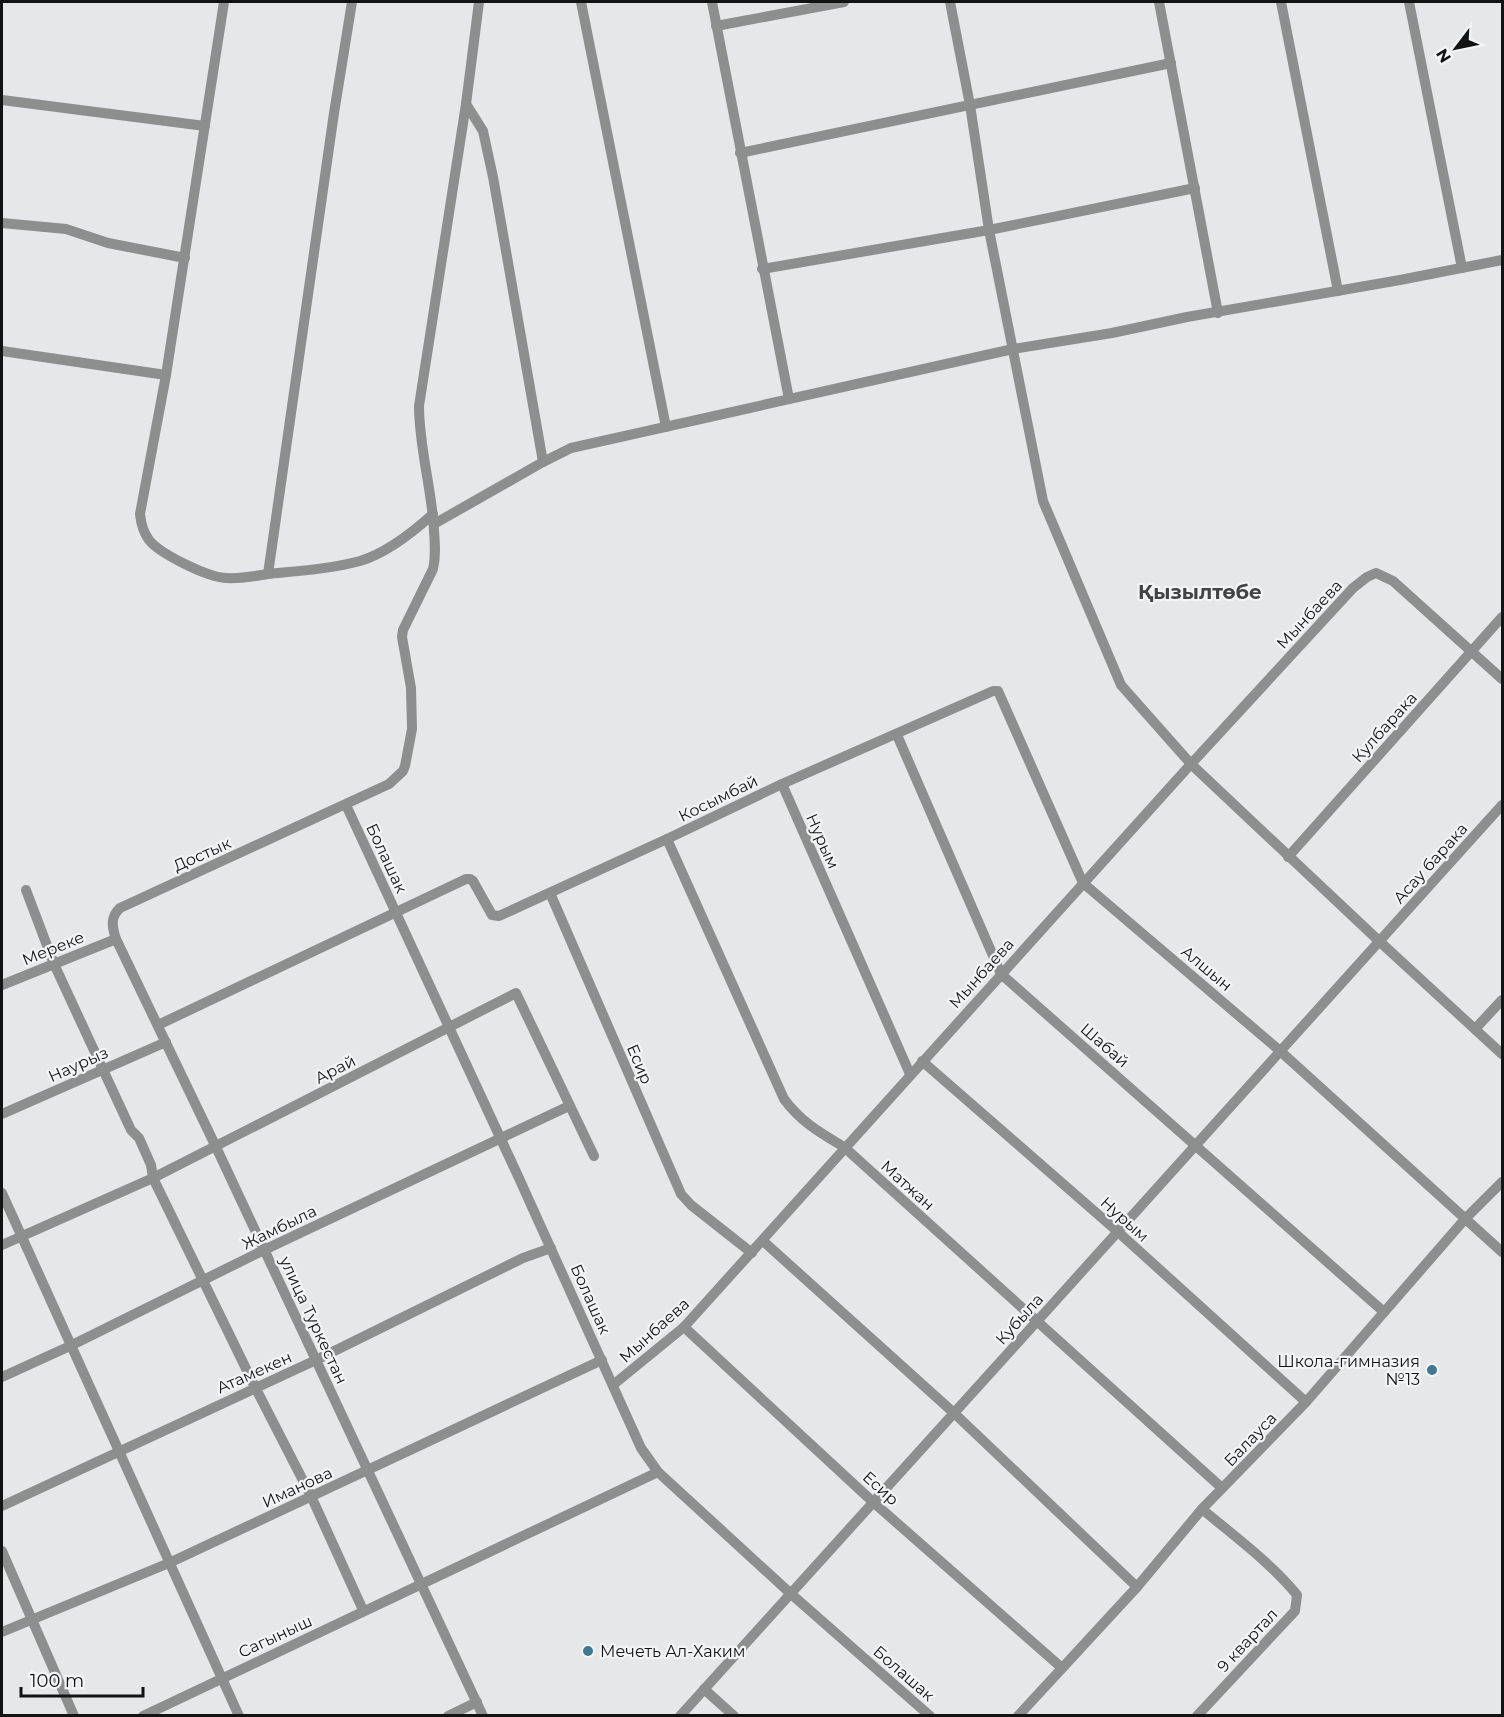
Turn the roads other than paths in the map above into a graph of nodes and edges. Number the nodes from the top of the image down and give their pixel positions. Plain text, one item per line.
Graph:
1 (224, 2) edge
2 (352, 2) edge
3 (479, 2) edge
4 (581, 2) edge
5 (712, 2) edge
6 (838, 2) edge
7 (950, 2) edge
8 (1159, 2) edge
9 (1281, 2) edge
10 (1410, 2) edge
11 (717, 26) junction
12 (1171, 63) junction
13 (2, 100) edge
14 (466, 104) junction
15 (970, 105) junction
16 (205, 126) junction
17 (740, 153) junction
18 (1195, 188) junction
19 (2, 223) edge
20 (989, 230) junction
21 (185, 258) junction
22 (1503, 260) edge
23 (1462, 268) junction
24 (762, 269) junction
25 (1338, 291) junction
26 (1218, 313) junction
27 (1013, 349) junction
28 (2, 351) edge
29 (166, 375) junction
30 (789, 399) junction
31 (666, 427) junction
32 (543, 462) junction
33 (433, 519) junction
34 (268, 574) junction
35 (1503, 617) edge
36 (1472, 650) junction
37 (1503, 679) edge
38 (998, 692) joint
39 (897, 735) junction
40 (1191, 764) junction
41 (782, 784) junction
42 (346, 805) junction
43 (1503, 805) edge
44 (667, 839) junction
45 (1288, 857) junction
46 (1083, 883) junction
47 (26, 890) dead end
48 (550, 893) junction
49 (396, 912) junction
50 (116, 939) junction
51 (1379, 941) junction
52 (54, 964) junction
53 (1001, 974) junction
54 (2, 985) edge
55 (1503, 1000) edge
56 (158, 1025) junction
57 (450, 1028) junction
58 (1475, 1029) junction
59 (166, 1042) junction
60 (1279, 1050) junction
61 (1503, 1054) edge
62 (922, 1061) junction
63 (101, 1070) junction
64 (910, 1074) junction
65 (569, 1106) junction
66 (2, 1114) edge
67 (501, 1139) junction
68 (1195, 1145) junction
69 (216, 1147) junction
70 (844, 1147) junction
71 (594, 1156) dead end
72 (153, 1178) junction
73 (1503, 1182) edge
74 (2, 1193) edge
75 (1465, 1220) junction
76 (1117, 1231) junction
77 (20, 1236) junction
78 (763, 1241) junction
79 (2, 1245) edge
80 (551, 1248) junction
81 (264, 1250) junction
82 (1503, 1252) edge
83 (752, 1253) junction
84 (204, 1281) junction
85 (1384, 1312) junction
86 (1037, 1321) junction
87 (684, 1327) junction
88 (70, 1346) junction
89 (316, 1360) junction
90 (602, 1360) junction
91 (2, 1377) edge
92 (613, 1385) junction
93 (255, 1387) junction
94 (1306, 1402) junction
95 (954, 1413) junction
96 (118, 1451) junction
97 (368, 1470) junction
98 (658, 1472) junction
99 (1222, 1488) junction
100 (311, 1496) junction
101 (873, 1502) junction
102 (2, 1506) edge
103 (1202, 1509) junction
104 (2, 1551) edge
105 (169, 1563) junction
106 (421, 1583) junction
107 (1137, 1587) junction
108 (790, 1593) junction
109 (363, 1611) junction
110 (32, 1619) junction
111 (2, 1632) edge
112 (1062, 1668) junction
113 (222, 1678) junction
114 (704, 1689) junction
115 (477, 1702) junction
116 (74, 1716) edge
117 (142, 1716) edge
118 (239, 1716) edge
119 (448, 1716) edge
120 (483, 1716) edge
121 (680, 1716) edge
122 (734, 1716) edge
123 (930, 1716) edge
124 (1018, 1716) edge
125 (1197, 1716) edge

1 - 16 street
2 - 34 street
3 - 14 street, Достык
4 - 31 street
5 - 11 street
6 - 11 street
7 - 15 street
8 - 12 street
9 - 25 street
10 - 23 street
11 - 17 street
12 - 15 street
12 - 18 street
13 - 16 street
14 - 32 street
14 - 33 street, Достык
15 - 17 street
15 - 20 street
16 - 21 street
17 - 24 street
18 - 20 street
18 - 26 street
19 - 21 street
20 - 24 street
20 - 27 street
21 - 29 street
22 - 23 street
23 - 25 street
24 - 30 street
25 - 26 street
26 - 27 street
27 - 30 street
27 - 40 street
28 - 29 street
29 - 34 street
30 - 31 street
31 - 32 street
32 - 33 street
33 - 34 street
33 - 42 street, Достык
35 - 36 street, Кулбарака
36 - 37 street
36 - 40 street, Мынбаева
36 - 45 street, Кулбарака
38 - 39 street, Косымбай
38 - 46 street, Алшын
39 - 41 street, Косымбай
39 - 53 street, Шабай
40 - 45 street
40 - 46 street, Мынбаева
41 - 44 street, Косымбай
41 - 64 street, Нурым
42 - 49 street, Болашак
42 - 50 street, Достык
43 - 51 street, Асау барака
44 - 48 street, Косымбай
44 - 70 street, Матжан
45 - 51 street
46 - 53 street, Мынбаева
46 - 60 street, Алшын
47 - 52 street
48 - 49 street, Косымбай
48 - 83 street, Есир
49 - 56 street
49 - 57 street, Болашак
50 - 52 street, Мереке
50 - 56 street, улица Туркестан
51 - 58 street
51 - 60 street, Кубыла
52 - 54 street, Мереке
52 - 63 street
53 - 62 street, Мынбаева
53 - 68 street, Шабай
55 - 58 street
56 - 59 street, улица Туркестан
57 - 65 street, Арай
57 - 67 street, Болашак
57 - 69 street, Арай
58 - 61 street
59 - 63 street, Наурыз
59 - 69 street, улица Туркестан
60 - 68 street, Кубыла
60 - 75 street, Алшын
62 - 64 street, Мынбаева
62 - 76 street, Нурым
63 - 66 street, Наурыз
63 - 72 street
64 - 70 street, Мынбаева
65 - 67 street, Жамбыла
65 - 71 street, Арай
67 - 80 street, Болашак
67 - 81 street, Жамбыла
68 - 76 street, Кубыла
68 - 85 street, Шабай
69 - 72 street, Арай
69 - 81 street, улица Туркестан
70 - 78 street, Мынбаева
70 - 86 street, Матжан
72 - 77 street, Арай
72 - 84 street
73 - 75 street, Балауса
74 - 77 street
75 - 82 street, Алшын
75 - 85 street, Балауса
76 - 86 street, Кубыла
76 - 94 street, Нурым
77 - 79 street, Арай
77 - 88 street
78 - 83 street, Мынбаева
78 - 95 street
80 - 89 street, Атамекен
80 - 90 street, Болашак
81 - 84 street, Жамбыла
81 - 89 street, улица Туркестан
83 - 87 street, Мынбаева
84 - 88 street, Жамбыла
84 - 93 street
85 - 94 street, Балауса
86 - 95 street, Кубыла
86 - 99 street, Матжан
87 - 92 street, Мынбаева
87 - 101 street, Есир
88 - 91 street, Жамбыла
88 - 96 street
89 - 93 street, Атамекен
89 - 97 street, улица Туркестан
90 - 92 street, Болашак
90 - 97 street, Иманова
92 - 98 street, Болашак
93 - 96 street, Атамекен
93 - 100 street
94 - 99 street, Балауса
95 - 101 street, Кубыла
95 - 107 street
96 - 102 street, Атамекен
96 - 105 street
97 - 100 street, Иманова
97 - 106 street, улица Туркестан
98 - 106 street, Сагыныш
98 - 108 street, Болашак
99 - 103 street, Балауса
100 - 105 street, Иманова
100 - 109 street
101 - 108 street, Кубыла
101 - 112 street, Есир
103 - 107 street, Балауса
103 - 125 street, 9 квартал
104 - 110 street
105 - 110 street, Иманова
105 - 113 street
106 - 109 street, Сагыныш
106 - 115 street, улица Туркестан
107 - 112 street, Балауса
108 - 114 street, Кубыла
108 - 123 street, Болашак
109 - 113 street, Сагыныш
110 - 111 street, Иманова
110 - 116 street
112 - 124 street, Балауса
113 - 117 street, Сагыныш
113 - 118 street
114 - 121 street, Кубыла
114 - 122 street
115 - 119 street
115 - 120 street, улица Туркестан

